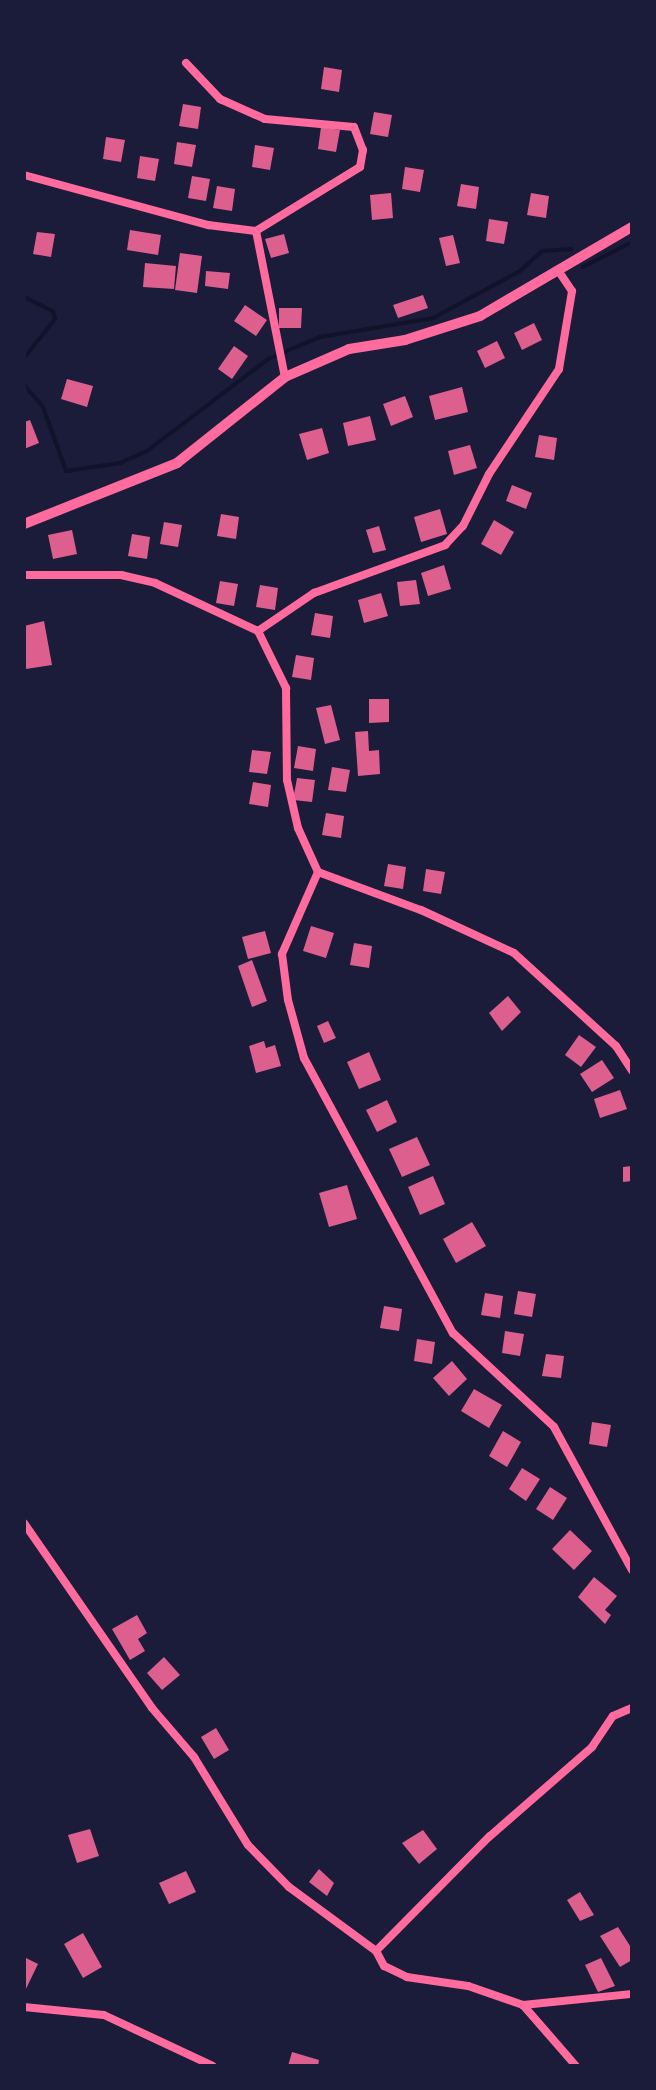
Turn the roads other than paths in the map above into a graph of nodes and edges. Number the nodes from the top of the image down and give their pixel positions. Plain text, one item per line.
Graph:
1 (186, 63) dead end
2 (24, 175) edge
3 (632, 227) edge
4 (256, 231) junction
5 (558, 270) junction
6 (285, 377) junction
7 (24, 524) edge
8 (24, 575) edge
9 (258, 631) junction
10 (318, 872) junction
11 (632, 1071) edge
12 (24, 1523) edge
13 (632, 1570) edge
14 (632, 1708) edge
15 (376, 1951) junction
16 (632, 1994) edge
17 (523, 2005) junction
18 (24, 2007) edge
19 (213, 2066) edge
20 (576, 2066) edge

1 - 4 street
2 - 4 street
3 - 5 street
4 - 6 street
5 - 6 street
5 - 9 street
6 - 7 street
8 - 9 street
9 - 10 street
10 - 11 street
10 - 13 street
12 - 15 street
14 - 15 street
15 - 17 street
16 - 17 street
17 - 20 street
18 - 19 street

